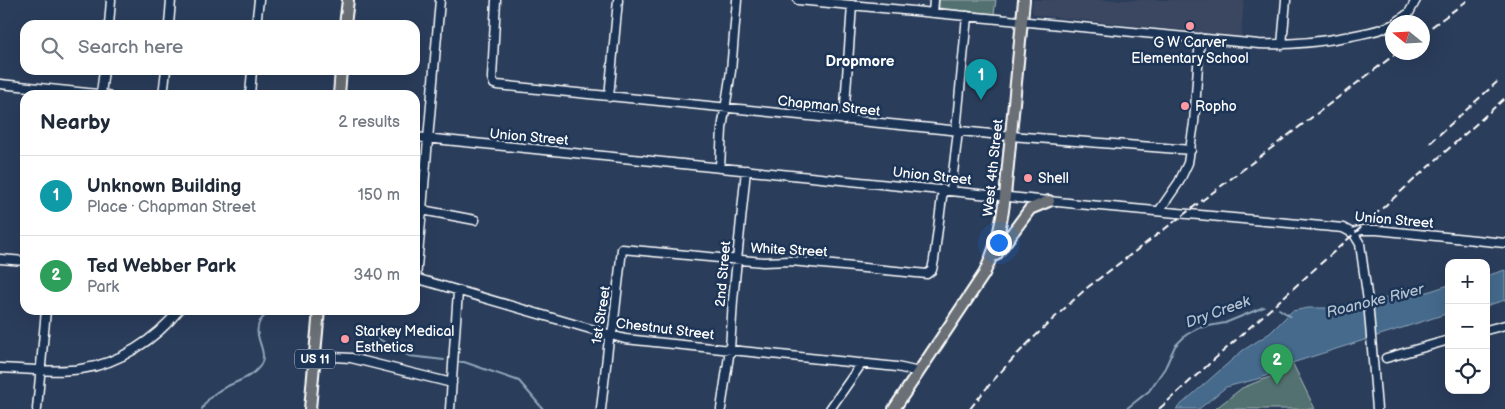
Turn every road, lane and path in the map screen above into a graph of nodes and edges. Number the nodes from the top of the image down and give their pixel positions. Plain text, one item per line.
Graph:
1 (111, 0) edge
2 (171, 0) edge
3 (259, 0) edge
4 (348, 0) edge
5 (440, 0) edge
6 (496, 0) edge
7 (618, 0) edge
8 (737, 0) edge
9 (798, 0) edge
10 (934, 0) edge
11 (1024, 0) edge
12 (1286, 0) edge
13 (1416, 0) edge
14 (852, 5) junction
15 (933, 13) junction
16 (1406, 15) edge
17 (966, 16) junction
18 (109, 20) edge
19 (169, 20) edge
20 (257, 20) edge
21 (346, 20) edge
22 (1022, 21) junction
23 (1385, 27) edge
24 (1200, 38) junction
25 (1282, 45) junction
26 (103, 75) edge
27 (165, 75) edge
28 (252, 75) edge
29 (341, 75) edge
30 (0, 84) edge
31 (61, 90) edge
32 (102, 90) edge
33 (164, 90) edge
34 (250, 90) edge
35 (339, 90) edge
36 (609, 97) junction
37 (726, 108) junction
38 (844, 120) junction
39 (957, 131) junction
40 (1011, 136) junction
41 (420, 138) edge
42 (428, 139) junction
43 (1191, 150) junction
44 (720, 168) junction
45 (746, 170) junction
46 (947, 190) junction
47 (1005, 196) junction
48 (1049, 201) junction
49 (422, 210) junction
50 (1159, 211) junction
51 (475, 220) dead end
52 (420, 230) edge
53 (1352, 232) junction
54 (1505, 243) edge
55 (622, 249) joint
56 (0, 259) edge
57 (737, 259) junction
58 (20, 261) edge
59 (990, 261) junction
60 (420, 280) edge
61 (458, 291) junction
62 (46, 315) edge
63 (174, 315) edge
64 (319, 315) edge
65 (1505, 325) edge
66 (1490, 329) edge
67 (610, 336) junction
68 (1445, 341) edge
69 (730, 349) junction
70 (315, 356) junction
71 (1386, 358) dead end
72 (862, 363) junction
73 (0, 368) edge
74 (41, 370) junction
75 (918, 372) junction
76 (452, 383) junction
77 (37, 409) edge
78 (310, 409) edge
79 (450, 409) edge
80 (601, 409) edge
81 (721, 409) edge
82 (830, 409) edge
83 (894, 409) edge
84 (1378, 409) edge

1 - 18 street
2 - 19 street
3 - 20 street
4 - 21 main road
5 - 42 street
6 - 36 street, Chapman Street
7 - 36 street
8 - 37 street
9 - 14 street
10 - 15 street
11 - 22 main road, West 4th Street
12 - 25 street
13 - 16 street
14 - 15 street
14 - 38 street
15 - 17 street
17 - 22 street
17 - 39 street, White Street
22 - 24 street
22 - 40 main road, West 4th Street
23 - 25 street
24 - 25 street
24 - 43 street
26 - 32 street
27 - 33 street
28 - 34 street
29 - 35 main road
30 - 31 street
36 - 37 street, Chapman Street
37 - 38 street, Chapman Street
37 - 44 street
38 - 39 street, Chapman Street
39 - 40 street, Chapman Street
39 - 46 street, White Street
40 - 43 street, Chapman Street
40 - 47 main road, West 4th Street
41 - 42 street, Union Street
42 - 44 street, Union Street
42 - 49 street
43 - 50 street
44 - 45 street, Union Street
45 - 46 street, Union Street
45 - 57 street, 2nd Street
46 - 47 street, Union Street
46 - 57 street, White Street
47 - 48 street, Union Street
47 - 59 main road, West 4th Street
48 - 50 street, Union Street
48 - 59 main road
49 - 51 street
49 - 52 street
50 - 53 street, Union Street
53 - 54 street, Union Street
53 - 84 street
55 - 57 street, White Street
55 - 67 street, 1st Street
56 - 58 street
57 - 69 street, 2nd Street
59 - 75 main road, West 4th Street
60 - 61 street, Chestnut Street
61 - 67 street, Chestnut Street
61 - 76 street
62 - 74 street
63 - 74 street
64 - 70 main road, US 11
65 - 66 street
67 - 69 street, Chestnut Street
67 - 80 street, 1st Street
68 - 71 street
69 - 72 street, Chestnut Street
69 - 81 street, 2nd Street
70 - 76 street
70 - 78 main road, US 11
72 - 75 street, Chestnut Street
72 - 82 street
73 - 74 street
74 - 77 street
75 - 83 main road, West 4th Street
76 - 79 street

